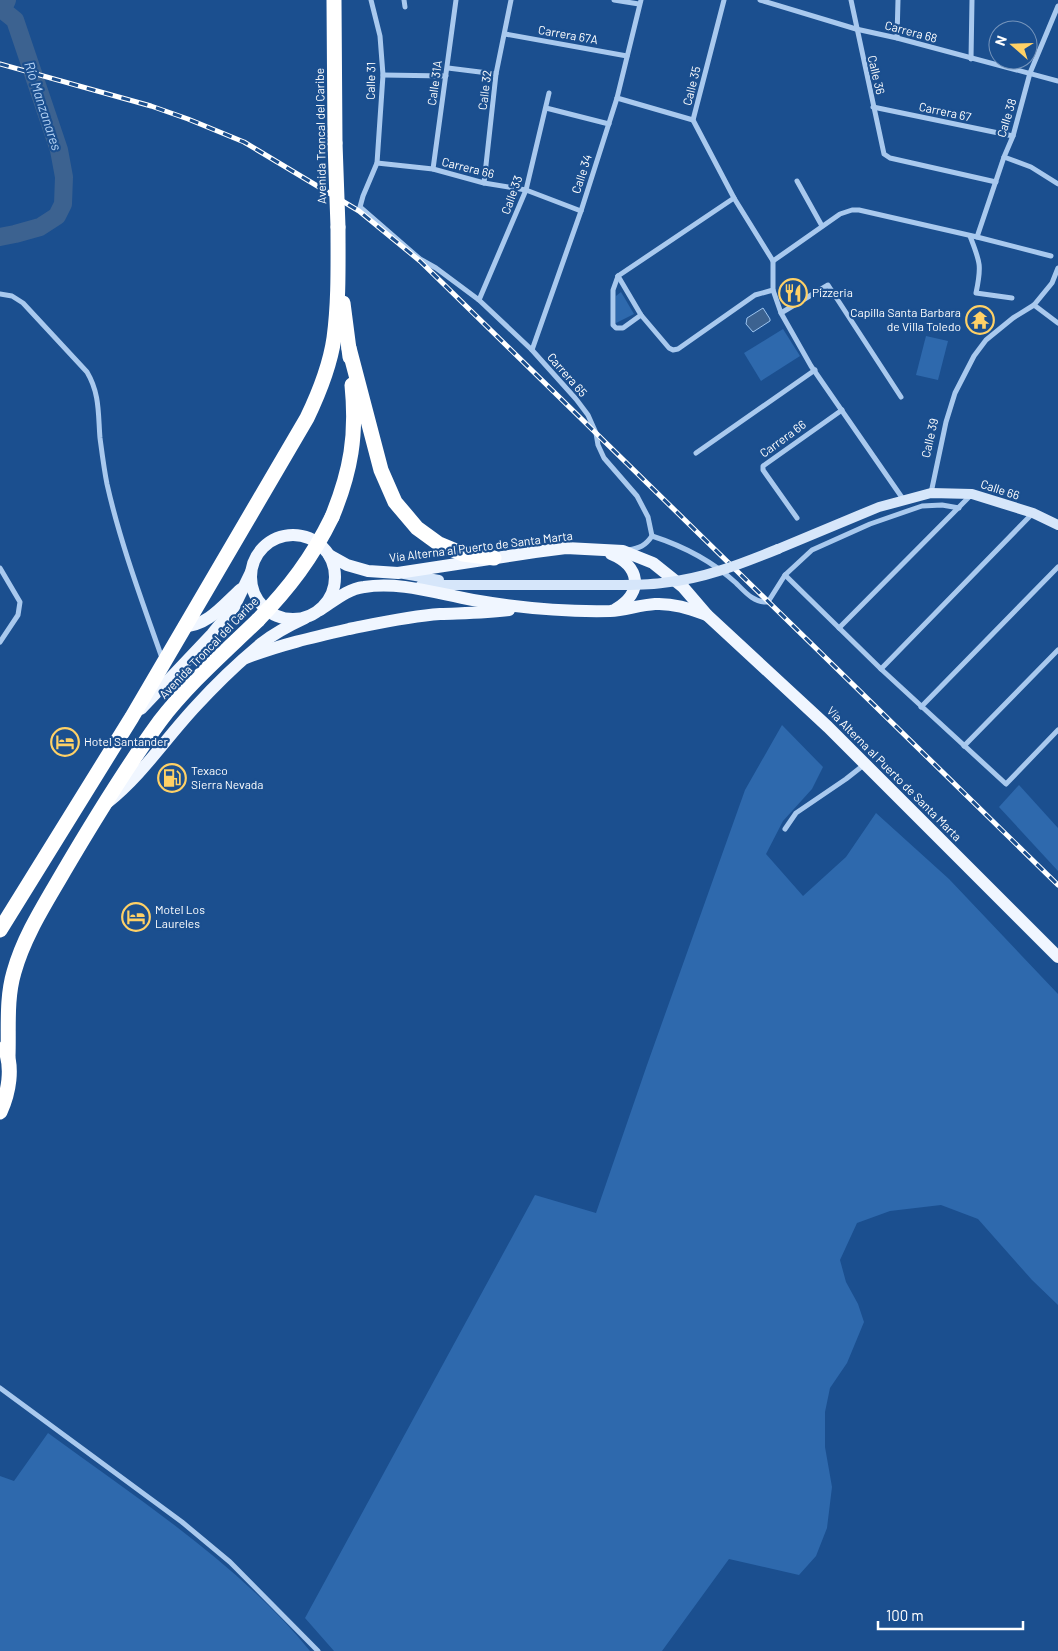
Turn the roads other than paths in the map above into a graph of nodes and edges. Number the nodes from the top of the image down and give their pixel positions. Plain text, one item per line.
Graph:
1 (334, 0) edge
2 (370, 0) edge
3 (404, 0) edge
4 (456, 0) edge
5 (512, 0) edge
6 (614, 0) edge
7 (724, 0) edge
8 (760, 0) edge
9 (851, 0) edge
10 (898, 0) edge
11 (972, 0) edge
12 (640, 2) edge
13 (1058, 6) edge
14 (405, 8) dead end
15 (856, 29) junction
16 (505, 34) junction
17 (897, 38) junction
18 (627, 56) junction
19 (971, 59) junction
20 (448, 68) junction
21 (1030, 73) junction
22 (496, 74) junction
23 (383, 75) junction
24 (446, 76) junction
25 (1058, 81) edge
26 (549, 93) dead end
27 (617, 98) junction
28 (874, 107) junction
29 (546, 108) junction
30 (693, 120) junction
31 (609, 124) junction
32 (1013, 136) junction
33 (1004, 157) junction
34 (377, 162) junction
35 (433, 169) junction
36 (796, 181) dead end
37 (484, 182) junction
38 (996, 182) junction
39 (1058, 184) edge
40 (526, 190) junction
41 (734, 198) junction
42 (360, 207) joint
43 (581, 211) junction
44 (822, 226) junction
45 (970, 236) junction
46 (977, 237) junction
47 (1051, 256) dead end
48 (772, 261) junction
49 (1058, 268) edge
50 (339, 272) junction
51 (618, 276) junction
52 (773, 290) junction
53 (0, 294) edge
54 (1012, 298) dead end
55 (479, 300) junction
56 (1034, 305) junction
57 (781, 313) junction
58 (641, 314) junction
59 (1058, 323) edge
60 (349, 348) junction
61 (532, 350) junction
62 (814, 370) junction
63 (901, 397) dead end
64 (842, 410) junction
65 (696, 452) dead end
66 (931, 493) junction
67 (972, 494) junction
68 (903, 499) junction
69 (959, 508) junction
70 (1033, 513) junction
71 (797, 518) dead end
72 (1058, 525) edge
73 (652, 536) junction
74 (592, 548) junction
75 (623, 551) junction
76 (330, 555) junction
77 (494, 558) junction
78 (1058, 567) edge
79 (0, 568) edge
80 (251, 572) junction
81 (785, 575) junction
82 (399, 580) junction
83 (242, 588) junction
84 (522, 608) junction
85 (320, 610) junction
86 (612, 611) junction
87 (707, 615) junction
88 (305, 618) junction
89 (184, 626) junction
90 (839, 628) junction
91 (0, 642) edge
92 (1058, 650) edge
93 (246, 658) junction
94 (164, 662) junction
95 (881, 669) junction
96 (921, 707) junction
97 (132, 717) junction
98 (1058, 730) edge
99 (964, 746) junction
100 (864, 764) junction
101 (102, 806) junction
102 (785, 829) dead end
103 (22, 895) junction
104 (0, 923) edge
105 (0, 930) edge
106 (1058, 957) edge
107 (0, 1034) edge
108 (8, 1056) junction
109 (0, 1112) edge
110 (0, 1388) edge
111 (318, 1651) edge

1 - 50 highway, Avenida Troncal del Caribe, bridge
2 - 23 street, Calle 31
3 - 14 street
4 - 20 street, Calle 31A
5 - 16 street, Calle 32
6 - 12 street
7 - 30 street, Calle 35
8 - 15 street, Carrera 68
9 - 15 street, Calle 36
10 - 17 street
11 - 19 street
12 - 18 street, Calle 34
13 - 21 street, Calle 38
15 - 17 street, Carrera 68
15 - 28 street, Calle 36
16 - 18 street, Carrera 67A
16 - 22 street, Calle 32
17 - 19 street, Carrera 68
18 - 27 street, Calle 34
19 - 21 street, Carrera 68
20 - 22 street
20 - 24 street, Calle 31A
21 - 25 street, Carrera 68
21 - 32 street, Calle 38
22 - 37 street, Calle 32
23 - 24 street
23 - 34 street, Calle 31
24 - 35 street, Calle 31A
26 - 29 street, Calle 33
27 - 30 street
27 - 31 street, Calle 34
28 - 32 street, Carrera 67
28 - 38 street, Calle 36
29 - 31 street
29 - 40 street, Calle 33
30 - 41 street, Calle 35
31 - 43 street, Calle 34
32 - 33 street, Calle 38
33 - 38 street, Calle 38
33 - 39 street
34 - 35 street, Carrera 66
34 - 42 street, Calle 31
35 - 37 street, Carrera 66
36 - 44 street
37 - 40 street, Carrera 66
38 - 46 street, Calle 38
40 - 43 street, Carrera 66
40 - 55 street, Calle 33
41 - 48 street
41 - 51 street
42 - 55 street, Carrera 65
43 - 61 street, Calle 34
44 - 45 street
44 - 48 street
45 - 46 street
45 - 54 street
46 - 47 street
48 - 52 street
49 - 56 street, Calle 39
50 - 60 highway, Avenida Troncal del Caribe
50 - 89 highway, Avenida Troncal del Caribe
51 - 58 street
51 - 58 street
52 - 57 street
52 - 58 street
53 - 94 street
55 - 61 street, Carrera 65
56 - 59 street
56 - 66 street, Calle 39
57 - 62 street
57 - 63 street
60 - 77 highway
60 - 101 highway, Avenida Troncal del Caribe, bridge
61 - 73 street, Carrera 65
62 - 64 street
62 - 65 street
64 - 68 street
64 - 71 street, Carrera 66
66 - 67 street, Calle 66
66 - 68 street
67 - 69 street
67 - 70 street, Calle 66
68 - 82 street, bridge
69 - 81 street
69 - 90 street
70 - 72 street, Calle 66
70 - 95 street
73 - 75 street
73 - 81 street
74 - 75 main road, Vía Alterna al Puerto de Santa Marta
74 - 77 main road, Vía Alterna al Puerto de Santa Marta
74 - 86 main road
75 - 87 main road, Vía Alterna al Puerto de Santa Marta
76 - 80 main road
76 - 82 main road, Vía Alterna al Puerto de Santa Marta
76 - 85 main road
77 - 82 main road, Vía Alterna al Puerto de Santa Marta
78 - 96 street
79 - 91 street
80 - 83 main road
80 - 88 main road
81 - 90 street
82 - 84 main road, Vía Alterna al Puerto de Santa Marta
82 - 85 main road, Vía Alterna al Puerto de Santa Marta
83 - 89 main road
83 - 97 main road
84 - 86 main road, Vía Alterna al Puerto de Santa Marta
84 - 93 main road
85 - 88 main road
86 - 87 main road, Vía Alterna al Puerto de Santa Marta
87 - 100 main road, Vía Alterna al Puerto de Santa Marta
88 - 93 main road
89 - 94 highway, Avenida Troncal del Caribe
90 - 95 street
92 - 99 street
93 - 101 main road
94 - 97 highway, Avenida Troncal del Caribe
95 - 96 street
96 - 99 street
97 - 103 highway, Avenida Troncal del Caribe
98 - 99 street
100 - 102 street
100 - 106 main road, Vía Alterna al Puerto de Santa Marta
101 - 108 highway, Avenida Troncal del Caribe
103 - 104 highway
103 - 105 highway, Avenida Troncal del Caribe
107 - 108 highway
108 - 109 highway, Avenida Troncal del Caribe
110 - 111 street

